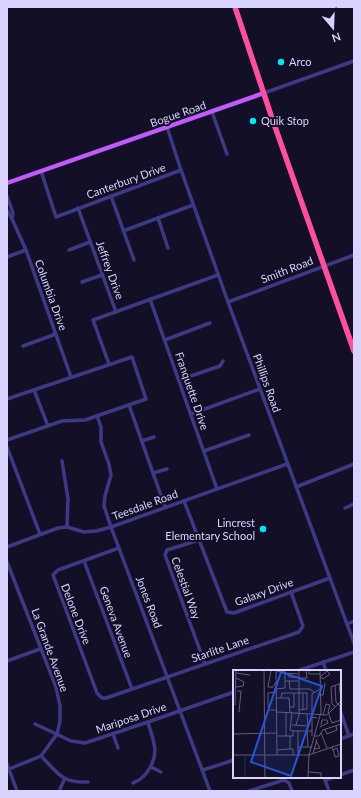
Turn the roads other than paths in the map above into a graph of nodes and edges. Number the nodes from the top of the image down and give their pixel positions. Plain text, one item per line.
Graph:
1 (235, 7) edge
2 (354, 61) edge
3 (264, 93) junction
4 (212, 112) junction
5 (167, 127) junction
6 (227, 154) dead end
7 (180, 170) junction
8 (41, 171) junction
9 (7, 183) edge
10 (7, 196) edge
11 (111, 196) junction
12 (193, 205) junction
13 (78, 208) junction
14 (7, 210) edge
15 (158, 218) junction
16 (12, 219) junction
17 (123, 231) junction
18 (90, 242) junction
19 (168, 248) dead end
20 (26, 250) junction
21 (69, 250) dead end
22 (354, 255) edge
23 (7, 257) edge
24 (134, 260) dead end
25 (323, 266) junction
26 (102, 275) junction
27 (218, 275) junction
28 (82, 282) dead end
29 (150, 300) junction
30 (228, 302) junction
31 (116, 312) junction
32 (210, 324) dead end
33 (56, 334) junction
34 (165, 340) junction
35 (23, 346) dead end
36 (354, 351) edge
37 (223, 361) dead end
38 (109, 364) junction
39 (71, 377) junction
40 (179, 380) junction
41 (260, 389) junction
42 (34, 390) junction
43 (7, 399) edge
44 (129, 405) junction
45 (191, 414) junction
46 (97, 416) junction
47 (48, 426) junction
48 (249, 436) dead end
49 (154, 437) dead end
50 (7, 440) edge
51 (142, 441) junction
52 (7, 447) edge
53 (204, 451) junction
54 (62, 461) dead end
55 (287, 464) junction
56 (354, 464) edge
57 (167, 469) dead end
58 (153, 474) junction
59 (296, 487) junction
60 (217, 489) junction
61 (184, 501) junction
62 (354, 504) edge
63 (165, 507) junction
64 (344, 508) dead end
65 (67, 527) junction
66 (110, 527) junction
67 (40, 534) junction
68 (199, 540) junction
69 (7, 546) edge
70 (118, 548) junction
71 (84, 561) junction
72 (7, 562) edge
73 (330, 578) junction
74 (291, 592) junction
75 (354, 621) edge
76 (347, 624) junction
77 (354, 643) edge
78 (40, 650) junction
79 (354, 652) edge
80 (7, 661) edge
81 (323, 662) junction
82 (205, 664) junction
83 (300, 670) edge
84 (326, 670) edge
85 (168, 677) junction
86 (132, 689) junction
87 (233, 692) edge
88 (106, 698) joint
89 (180, 711) junction
90 (341, 713) edge
91 (148, 722) junction
92 (35, 724) dead end
93 (57, 734) junction
94 (113, 734) junction
95 (354, 734) edge
96 (349, 736) junction
97 (341, 739) edge
98 (118, 748) dead end
99 (41, 756) junction
100 (233, 760) edge
101 (7, 764) edge
102 (151, 767) junction
103 (10, 769) junction
104 (203, 770) junction
105 (354, 770) edge
106 (161, 772) dead end
107 (341, 775) edge
108 (324, 779) edge
109 (64, 780) junction
110 (88, 782) dead end
111 (133, 783) dead end
112 (60, 790) dead end
113 (17, 791) edge
114 (210, 791) edge
115 (250, 791) edge
116 (292, 791) edge
117 (329, 791) edge

1 - 3 highway
2 - 3 street, Bogue Road
3 - 4 main road, Bogue Road
3 - 25 highway
4 - 5 main road, Bogue Road
4 - 6 street
5 - 7 street, Phillips Road
5 - 8 main road, Bogue Road
7 - 11 street, Canterbury Drive
7 - 12 street, Phillips Road
8 - 9 main road, Bogue Road
8 - 13 street
10 - 16 street, Columbia Drive
11 - 13 street, Canterbury Drive
11 - 17 street
12 - 15 street
12 - 27 street, Phillips Road
13 - 18 street, Jeffrey Drive
14 - 16 street, Columbia Drive
15 - 17 street
15 - 19 street
16 - 20 street, Columbia Drive
17 - 24 street
18 - 21 street
18 - 26 street, Jeffrey Drive
20 - 23 street
20 - 33 street, Columbia Drive
22 - 25 street, Smith Road
25 - 30 street, Smith Road
25 - 36 highway
26 - 28 street
26 - 31 street, Jeffrey Drive
27 - 29 street
27 - 30 street, Phillips Road
29 - 31 street
29 - 34 street, Franquette Drive
30 - 41 street, Phillips Road
31 - 38 street, Jeffrey Drive
32 - 34 street
33 - 35 street
33 - 39 street, Columbia Drive
34 - 40 street, Franquette Drive
37 - 40 street
38 - 39 street
38 - 44 street
39 - 42 street
40 - 45 street, Franquette Drive
41 - 45 street
41 - 55 street, Phillips Road
42 - 43 street
42 - 47 street
44 - 46 street
44 - 51 street
45 - 53 street, Franquette Drive
46 - 47 street
46 - 66 street, Jones Road
47 - 50 street
48 - 53 street
49 - 51 street
51 - 58 street
52 - 67 street
53 - 60 street, Franquette Drive
54 - 65 street
55 - 59 street, Phillips Road
55 - 60 street, Teesdale Road
56 - 59 street
57 - 58 street
58 - 63 street
59 - 73 street, Phillips Road
60 - 61 street, Teesdale Road
61 - 63 street, Teesdale Road
61 - 68 street, Galaxy Drive
62 - 64 street
63 - 66 street, Teesdale Road
65 - 66 street, Teesdale Road
65 - 67 street, Teesdale Road
66 - 70 street, Jones Road
67 - 69 street, Teesdale Road
68 - 74 street, Galaxy Drive
68 - 82 street, Celestial Way
70 - 71 street, Delone Drive
70 - 85 street, Jones Road
71 - 86 street, Geneva Avenue
71 - 88 street, Delone Drive
72 - 78 street, La Grande Avenue
73 - 74 street, Galaxy Drive
73 - 76 street, Phillips Road
74 - 82 street, Starlite Lane
75 - 76 street
76 - 77 street, Phillips Road
78 - 80 street
78 - 93 street, La Grande Avenue
79 - 81 street
81 - 83 street
81 - 84 street
82 - 85 street, Starlite Lane
85 - 86 street, Starlite Lane
85 - 89 street, Jones Road
86 - 88 street, Starlite Lane
87 - 89 street, Mariposa Drive
89 - 91 street, Mariposa Drive
89 - 104 street, Jones Road
90 - 96 street
91 - 94 street, Mariposa Drive
91 - 102 street
92 - 93 street, Mariposa Drive
93 - 94 street, Mariposa Drive
93 - 99 street, La Grande Avenue
94 - 98 street
95 - 96 street
96 - 97 street
99 - 103 street
99 - 109 street
100 - 104 street
101 - 103 street
102 - 106 street
102 - 111 street
103 - 113 street
104 - 114 street, Jones Road
105 - 107 street
108 - 117 street
109 - 110 street
109 - 112 street
115 - 116 street

